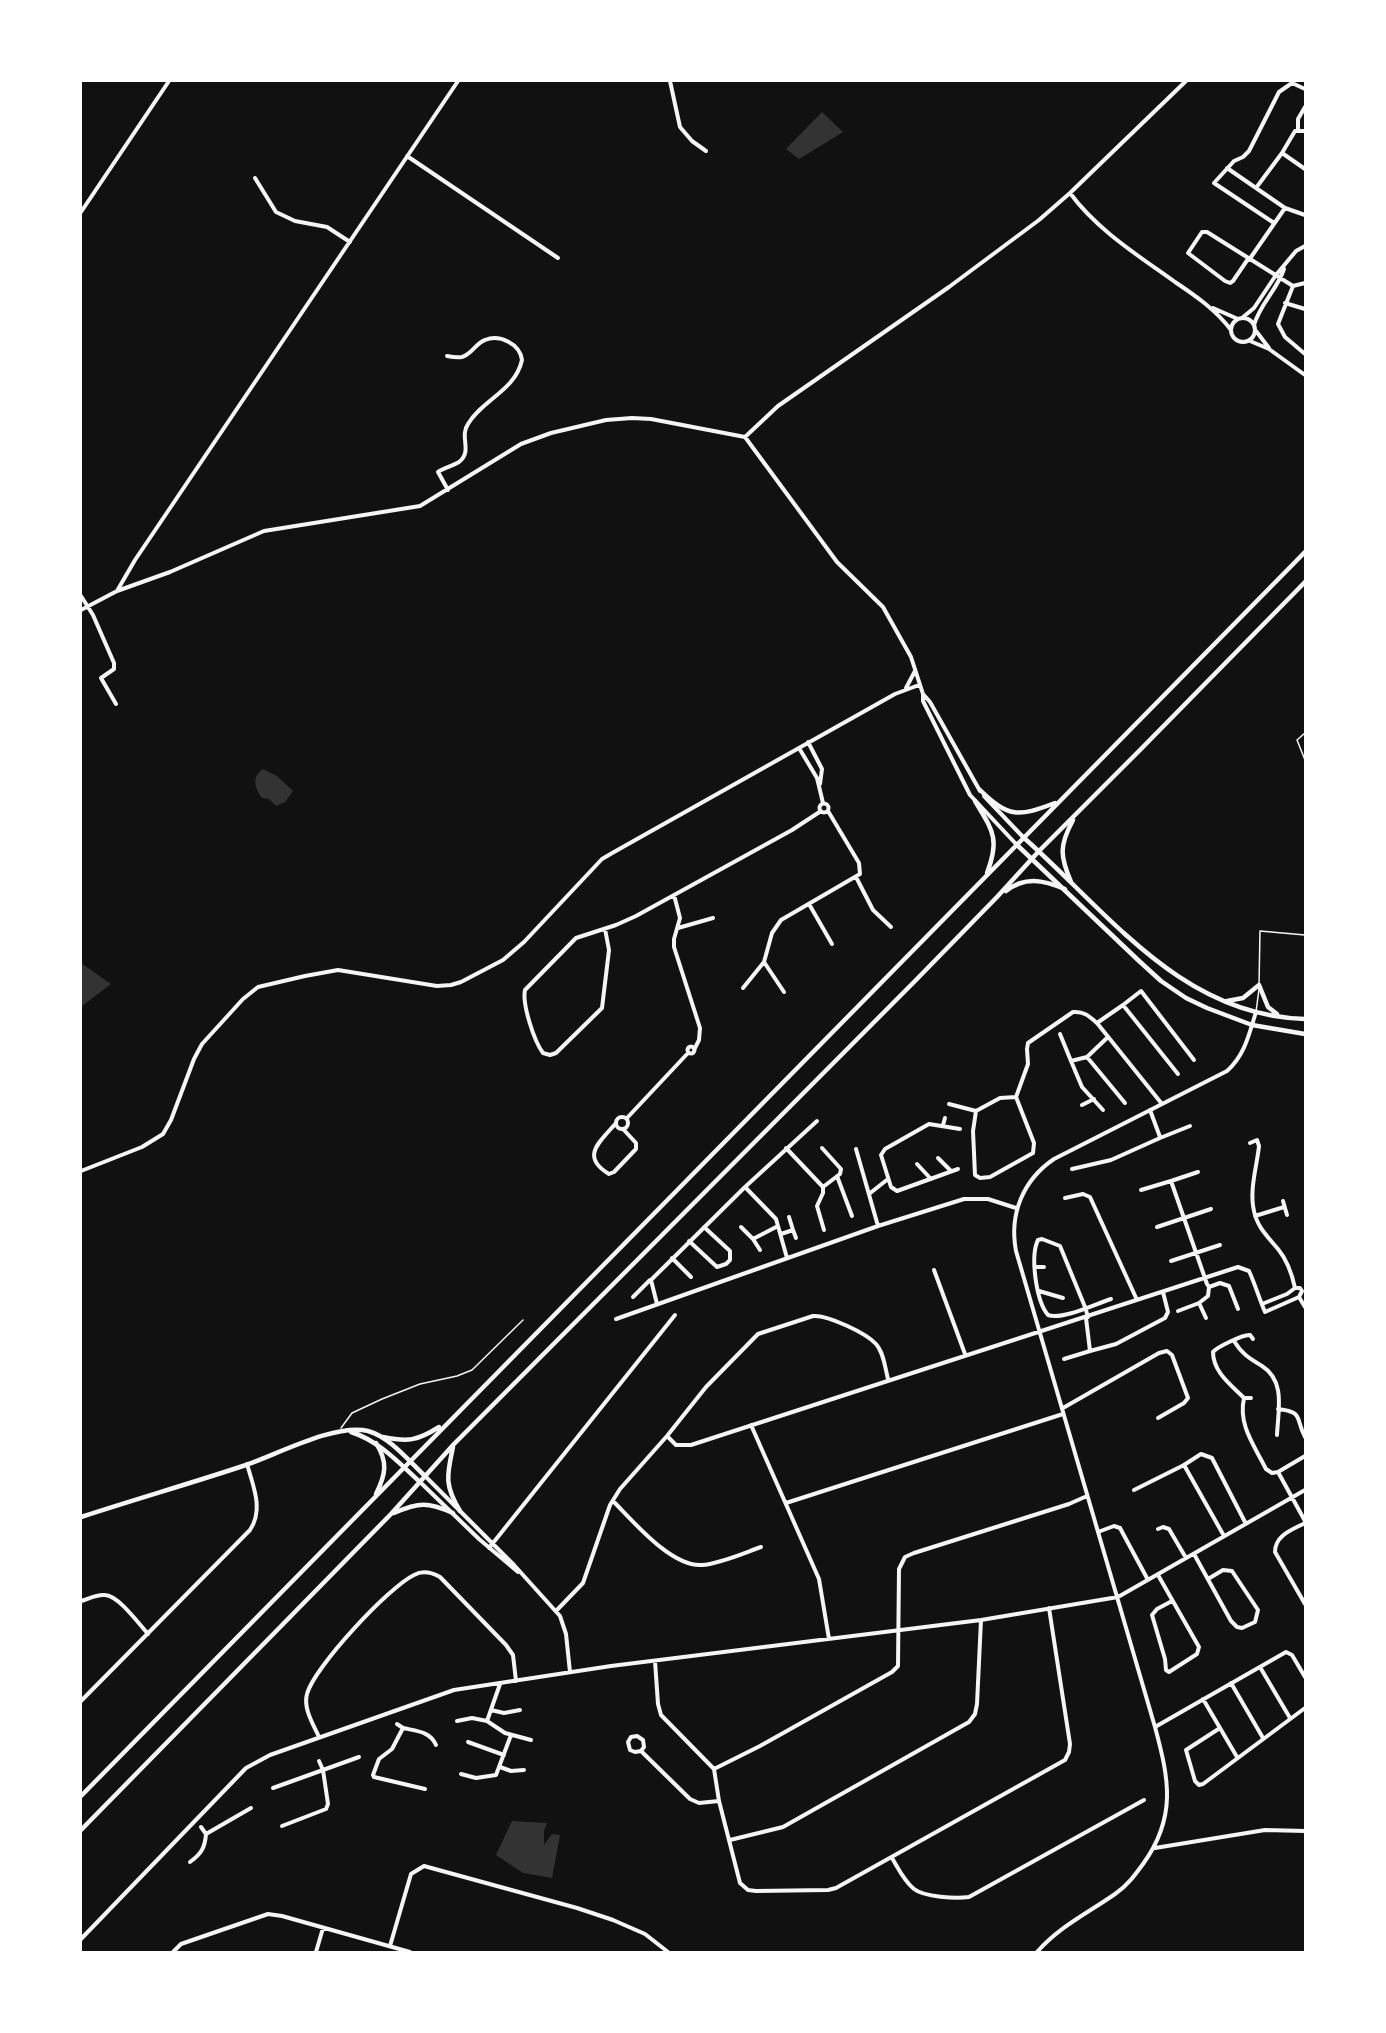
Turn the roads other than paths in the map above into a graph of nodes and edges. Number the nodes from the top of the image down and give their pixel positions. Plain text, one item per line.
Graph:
1 (169, 81) edge
2 (458, 81) edge
3 (670, 81) edge
4 (1186, 81) edge
5 (1305, 89) edge
6 (1305, 107) edge
7 (1298, 130) junction
8 (1305, 131) edge
9 (706, 151) dead end
10 (1282, 153) junction
11 (407, 156) junction
12 (1227, 168) junction
13 (1305, 169) edge
14 (255, 178) dead end
15 (1256, 188) junction
16 (1070, 193) junction
17 (1284, 208) junction
18 (81, 212) edge
19 (1305, 215) edge
20 (1274, 223) junction
21 (350, 242) junction
22 (1305, 246) edge
23 (558, 258) dead end
24 (1249, 259) junction
25 (1279, 277) junction
26 (1305, 283) edge
27 (1293, 286) junction
28 (1285, 303) junction
29 (1257, 304) junction
30 (1209, 307) junction
31 (1262, 307) junction
32 (1305, 309) edge
33 (1240, 318) junction
34 (1255, 328) junction
35 (1231, 330) junction
36 (1250, 341) junction
37 (1269, 349) junction
38 (1305, 354) edge
39 (447, 356) dead end
40 (1305, 375) edge
41 (745, 437) junction
42 (448, 490) junction
43 (1305, 552) edge
44 (1305, 582) edge
45 (117, 591) junction
46 (81, 596) edge
47 (89, 606) junction
48 (81, 610) edge
49 (915, 669) junction
50 (919, 684) junction
51 (906, 689) junction
52 (923, 694) junction
53 (116, 704) dead end
54 (1305, 733) edge
55 (808, 742) junction
56 (799, 748) junction
57 (1305, 760) edge
58 (820, 785) junction
59 (980, 790) junction
60 (975, 801) junction
61 (1057, 802) junction
62 (823, 803) junction
63 (821, 811) junction
64 (828, 811) junction
65 (1076, 815) junction
66 (1023, 837) junction
67 (1016, 844) junction
68 (1039, 851) junction
69 (1032, 858) junction
70 (986, 876) junction
71 (856, 877) junction
72 (1071, 882) junction
73 (1065, 890) junction
74 (674, 895) junction
75 (997, 897) junction
76 (808, 904) junction
77 (713, 918) dead end
78 (891, 927) dead end
79 (678, 928) junction
80 (605, 929) junction
81 (1305, 935) edge
82 (832, 944) dead end
83 (764, 962) junction
84 (1259, 985) junction
85 (743, 988) dead end
86 (784, 992) dead end
87 (1223, 1001) junction
88 (1123, 1005) junction
89 (1256, 1012) junction
90 (1282, 1017) junction
91 (1305, 1019) edge
92 (1097, 1023) junction
93 (1252, 1025) junction
94 (1060, 1034) dead end
95 (1305, 1034) edge
96 (1108, 1037) junction
97 (1087, 1057) junction
98 (1194, 1060) dead end
99 (1071, 1061) junction
100 (1178, 1074) dead end
101 (1016, 1096) junction
102 (1094, 1099) junction
103 (1125, 1102) dead end
104 (949, 1104) dead end
105 (1162, 1104) junction
106 (1082, 1105) dead end
107 (1103, 1110) dead end
108 (1150, 1110) junction
109 (976, 1111) junction
110 (627, 1118) junction
111 (945, 1118) dead end
112 (817, 1121) dead end
113 (616, 1124) junction
114 (943, 1125) junction
115 (1190, 1126) dead end
116 (623, 1129) junction
117 (960, 1129) dead end
118 (1160, 1138) junction
119 (1250, 1143) dead end
120 (786, 1148) junction
121 (822, 1148) dead end
122 (856, 1149) dead end
123 (938, 1158) dead end
124 (917, 1164) dead end
125 (958, 1169) dead end
126 (1072, 1169) dead end
127 (81, 1171) edge
128 (951, 1171) junction
129 (1198, 1172) dead end
130 (837, 1176) junction
131 (888, 1179) junction
132 (931, 1179) junction
133 (1171, 1181) junction
134 (744, 1187) junction
135 (823, 1187) junction
136 (1141, 1190) dead end
137 (869, 1194) junction
138 (1065, 1198) dead end
139 (1283, 1201) dead end
140 (1284, 1207) junction
141 (1016, 1208) junction
142 (1211, 1209) dead end
143 (1287, 1215) dead end
144 (852, 1216) dead end
145 (1255, 1216) junction
146 (789, 1217) dead end
147 (1183, 1219) junction
148 (778, 1226) junction
149 (879, 1226) junction
150 (704, 1227) junction
151 (741, 1227) dead end
152 (1157, 1227) dead end
153 (793, 1230) junction
154 (824, 1230) dead end
155 (781, 1234) junction
156 (796, 1238) dead end
157 (753, 1239) junction
158 (690, 1241) junction
159 (1220, 1245) dead end
160 (1060, 1246) junction
161 (1068, 1248) dead end
162 (760, 1250) dead end
163 (1196, 1253) junction
164 (672, 1258) junction
165 (788, 1258) junction
166 (1171, 1260) dead end
167 (1035, 1267) junction
168 (1044, 1267) dead end
169 (934, 1270) dead end
170 (691, 1277) dead end
171 (1205, 1278) junction
172 (651, 1280) junction
173 (1209, 1287) junction
174 (1295, 1288) junction
175 (1038, 1290) junction
176 (1303, 1290) edge
177 (1163, 1291) junction
178 (1299, 1297) junction
179 (633, 1298) dead end
180 (1063, 1298) dead end
181 (1111, 1299) dead end
182 (1137, 1300) junction
183 (1199, 1303) junction
184 (657, 1304) junction
185 (1262, 1304) junction
186 (1305, 1307) edge
187 (1085, 1308) junction
188 (1238, 1308) dead end
189 (1178, 1311) dead end
190 (675, 1316) dead end
191 (1087, 1317) junction
192 (1206, 1318) dead end
193 (616, 1319) dead end
194 (523, 1320) dead end
195 (1039, 1332) junction
196 (1253, 1339) dead end
197 (1234, 1341) junction
198 (1090, 1350) junction
199 (965, 1354) junction
200 (1064, 1359) dead end
201 (888, 1380) junction
202 (1244, 1398) junction
203 (1251, 1398) dead end
204 (1062, 1408) junction
205 (1278, 1409) junction
206 (1064, 1414) junction
207 (1158, 1418) dead end
208 (445, 1424) junction
209 (751, 1425) junction
210 (348, 1431) junction
211 (339, 1432) junction
212 (1277, 1435) dead end
213 (667, 1436) junction
214 (383, 1437) junction
215 (1305, 1437) edge
216 (376, 1443) junction
217 (454, 1444) junction
218 (1305, 1456) edge
219 (410, 1461) junction
220 (247, 1464) junction
221 (1185, 1465) junction
222 (404, 1467) junction
223 (1278, 1472) junction
224 (425, 1476) junction
225 (420, 1482) junction
226 (1134, 1490) dead end
227 (1305, 1490) edge
228 (1087, 1496) junction
229 (1292, 1498) junction
230 (374, 1499) junction
231 (613, 1501) junction
232 (786, 1503) junction
233 (460, 1510) junction
234 (453, 1513) junction
235 (391, 1514) junction
236 (81, 1517) edge
237 (1305, 1522) edge
238 (1246, 1524) junction
239 (1158, 1529) dead end
240 (1098, 1532) junction
241 (1224, 1536) junction
242 (493, 1544) junction
243 (760, 1547) dead end
244 (489, 1548) junction
245 (1194, 1554) junction
246 (1186, 1558) junction
247 (1158, 1575) junction
248 (524, 1576) junction
249 (1208, 1579) junction
250 (1148, 1580) junction
251 (1118, 1597) junction
252 (81, 1601) edge
253 (1172, 1601) junction
254 (1305, 1604) edge
255 (1049, 1608) junction
256 (556, 1611) junction
257 (981, 1620) junction
258 (898, 1629) junction
259 (148, 1634) junction
260 (830, 1639) junction
261 (655, 1661) junction
262 (1260, 1667) junction
263 (570, 1672) junction
264 (1305, 1677) edge
265 (516, 1681) junction
266 (1231, 1683) junction
267 (500, 1684) junction
268 (1203, 1699) junction
269 (81, 1701) edge
270 (1305, 1708) edge
271 (491, 1710) junction
272 (520, 1710) dead end
273 (1290, 1718) junction
274 (456, 1721) dead end
275 (487, 1721) junction
276 (397, 1724) dead end
277 (1155, 1727) junction
278 (403, 1728) junction
279 (1220, 1728) junction
280 (511, 1735) junction
281 (319, 1737) junction
282 (1263, 1738) junction
283 (531, 1740) dead end
284 (468, 1742) dead end
285 (436, 1745) dead end
286 (641, 1751) junction
287 (504, 1755) junction
288 (358, 1757) dead end
289 (1238, 1758) junction
290 (319, 1761) dead end
291 (500, 1767) junction
292 (714, 1769) junction
293 (323, 1770) junction
294 (524, 1770) dead end
295 (461, 1774) dead end
296 (273, 1788) dead end
297 (425, 1789) dead end
298 (81, 1796) edge
299 (1144, 1800) dead end
300 (718, 1801) junction
301 (251, 1808) dead end
302 (282, 1826) dead end
303 (201, 1827) dead end
304 (81, 1830) edge
305 (1305, 1832) edge
306 (206, 1834) junction
307 (730, 1840) junction
308 (1154, 1848) junction
309 (892, 1858) junction
310 (190, 1862) dead end
311 (323, 1928) junction
312 (81, 1939) edge
313 (390, 1946) junction
314 (173, 1952) edge
315 (316, 1952) edge
316 (410, 1952) edge
317 (668, 1952) edge
318 (1037, 1952) edge

1 - 18 street
2 - 11 street
3 - 9 street
4 - 16 street
5 - 12 street
6 - 7 street
7 - 8 street
7 - 10 street
10 - 13 street
10 - 15 street
11 - 21 street
11 - 23 street
12 - 15 street
12 - 20 street
14 - 21 street
15 - 17 street
16 - 30 street
16 - 41 street
17 - 19 street
17 - 20 street
20 - 24 street
21 - 45 street
22 - 25 street
24 - 24 street
24 - 25 street
25 - 27 street
25 - 29 street
25 - 31 street
26 - 27 street
27 - 28 street
28 - 32 street
28 - 38 street
29 - 31 street
29 - 33 street
30 - 33 street
30 - 35 street
31 - 34 street
33 - 34 street
33 - 35 street
34 - 36 street
34 - 37 street
35 - 36 street
36 - 37 street
37 - 40 street
39 - 42 street
41 - 42 street
41 - 49 street
42 - 45 street
43 - 61 main road
44 - 65 main road
45 - 47 street
46 - 47 street
47 - 48 street
47 - 53 street
49 - 50 street
49 - 51 street
50 - 51 street
50 - 52 street
51 - 55 street
52 - 59 street
52 - 60 street
54 - 57 lane
55 - 56 street
55 - 58 street
56 - 58 street
56 - 127 street
58 - 62 street
59 - 61 main road
59 - 66 street
60 - 67 street
60 - 70 main road
61 - 66 main road
62 - 63 street
62 - 64 street
63 - 64 street
63 - 74 street
64 - 71 street
65 - 68 main road
65 - 72 main road
66 - 67 main road
66 - 68 main road
67 - 69 main road
67 - 70 main road
68 - 69 main road
68 - 72 main road
69 - 73 main road
69 - 75 main road
70 - 208 main road
71 - 76 street
71 - 78 street
72 - 87 main road
73 - 75 main road
73 - 93 main road
74 - 79 street
74 - 80 street
75 - 217 main road
76 - 82 street
76 - 83 street
77 - 79 street
79 - 110 street
80 - 80 street
81 - 84 lane
83 - 85 street
83 - 86 street
84 - 87 main road
84 - 89 lane
84 - 90 main road
87 - 89 main road
88 - 92 street
88 - 98 street
88 - 100 street
89 - 90 main road
89 - 93 street
90 - 91 main road
92 - 96 street
92 - 101 street
93 - 95 main road
93 - 105 street
94 - 99 street
96 - 97 street
96 - 105 street
97 - 99 street
97 - 103 street
99 - 102 street
101 - 109 street
101 - 109 street
102 - 106 street
102 - 107 street
104 - 109 street
105 - 108 street
108 - 118 street
108 - 141 street
110 - 113 street
110 - 116 street
111 - 114 street
112 - 120 street
113 - 116 street
113 - 116 street
114 - 117 street
114 - 131 street
115 - 118 street
118 - 126 street
119 - 145 street
120 - 134 street
120 - 135 street
121 - 130 street
122 - 137 street
123 - 128 street
124 - 132 street
125 - 128 street
128 - 132 street
129 - 133 street
130 - 135 street
130 - 144 street
131 - 132 street
131 - 137 street
133 - 136 street
133 - 147 street
134 - 148 street
134 - 150 street
135 - 154 street
137 - 149 street
138 - 182 street
139 - 140 street
140 - 143 street
140 - 145 street
141 - 149 street
141 - 195 street
142 - 147 street
145 - 174 street
146 - 153 street
147 - 152 street
147 - 163 street
148 - 155 street
148 - 157 street
149 - 165 street
150 - 158 street
150 - 158 street
151 - 157 street
153 - 155 street
153 - 156 street
155 - 165 street
157 - 162 street
158 - 164 street
159 - 163 street
160 - 161 street
160 - 167 street
160 - 187 street
163 - 166 street
163 - 171 street
164 - 170 street
164 - 172 street
165 - 184 street
167 - 168 street
167 - 175 street
169 - 199 street
171 - 173 street
171 - 177 street
171 - 185 street
172 - 179 street
172 - 184 street
173 - 183 street
173 - 188 street
174 - 176 street
174 - 185 street
175 - 180 street
175 - 187 street
176 - 178 street
177 - 182 street
177 - 198 street
178 - 185 street
178 - 186 street
181 - 187 street
182 - 191 street
183 - 189 street
183 - 192 street
184 - 193 street
187 - 191 street
190 - 242 street
191 - 195 street
191 - 198 street
194 - 211 lane
195 - 199 street
195 - 204 street
196 - 197 street
197 - 202 street
197 - 205 street
198 - 200 street
199 - 201 street
201 - 209 street
201 - 213 street
202 - 203 street
202 - 223 street
204 - 206 street
204 - 207 street
205 - 212 street
205 - 215 street
206 - 228 street
206 - 232 street
208 - 214 main road
208 - 219 main road
209 - 213 street
209 - 232 street
210 - 211 main road
210 - 214 main road
210 - 216 main road
211 - 220 main road
213 - 231 street
214 - 219 main road
216 - 222 main road
216 - 230 main road
217 - 224 main road
217 - 233 main road
218 - 223 street
219 - 222 main road
219 - 224 main road
220 - 236 main road
220 - 259 street
221 - 226 street
221 - 238 street
221 - 241 street
222 - 225 main road
222 - 230 main road
223 - 229 street
224 - 225 main road
224 - 233 street
225 - 234 street
225 - 235 main road
227 - 229 street
228 - 240 street
228 - 258 street
229 - 237 street
229 - 238 street
230 - 298 main road
231 - 243 street
231 - 256 street
232 - 260 street
233 - 242 street
234 - 235 main road
234 - 244 street
235 - 304 main road
237 - 254 street
238 - 241 street
239 - 246 street
240 - 250 street
240 - 251 street
241 - 245 street
242 - 244 street
242 - 248 street
244 - 248 street
245 - 246 street
245 - 249 street
246 - 247 street
247 - 250 street
247 - 253 street
248 - 256 street
249 - 249 street
250 - 251 street
251 - 255 street
251 - 277 street
252 - 259 street
253 - 253 street
255 - 257 street
255 - 309 street
256 - 263 street
257 - 258 street
257 - 307 street
258 - 260 street
258 - 292 street
259 - 269 street
260 - 261 street
261 - 263 street
261 - 292 street
262 - 264 street
262 - 266 street
262 - 273 street
263 - 265 street
265 - 267 street
265 - 281 street
266 - 268 street
266 - 282 street
267 - 271 street
267 - 281 street
268 - 277 street
268 - 279 street
270 - 273 street
271 - 272 street
271 - 275 street
273 - 282 street
274 - 275 street
275 - 280 street
276 - 278 street
277 - 308 street
278 - 285 street
278 - 297 street
279 - 289 street
279 - 289 street
280 - 283 street
280 - 287 street
281 - 312 street
282 - 289 street
284 - 287 street
286 - 286 street
286 - 300 street
287 - 291 street
288 - 293 street
290 - 293 street
291 - 294 street
291 - 295 street
292 - 300 street
293 - 296 street
293 - 302 street
299 - 309 street
300 - 307 street
301 - 306 street
303 - 306 street
305 - 308 street
306 - 310 street
307 - 309 street
308 - 318 street
311 - 313 street
311 - 314 street
311 - 315 street
313 - 316 street
313 - 317 street

